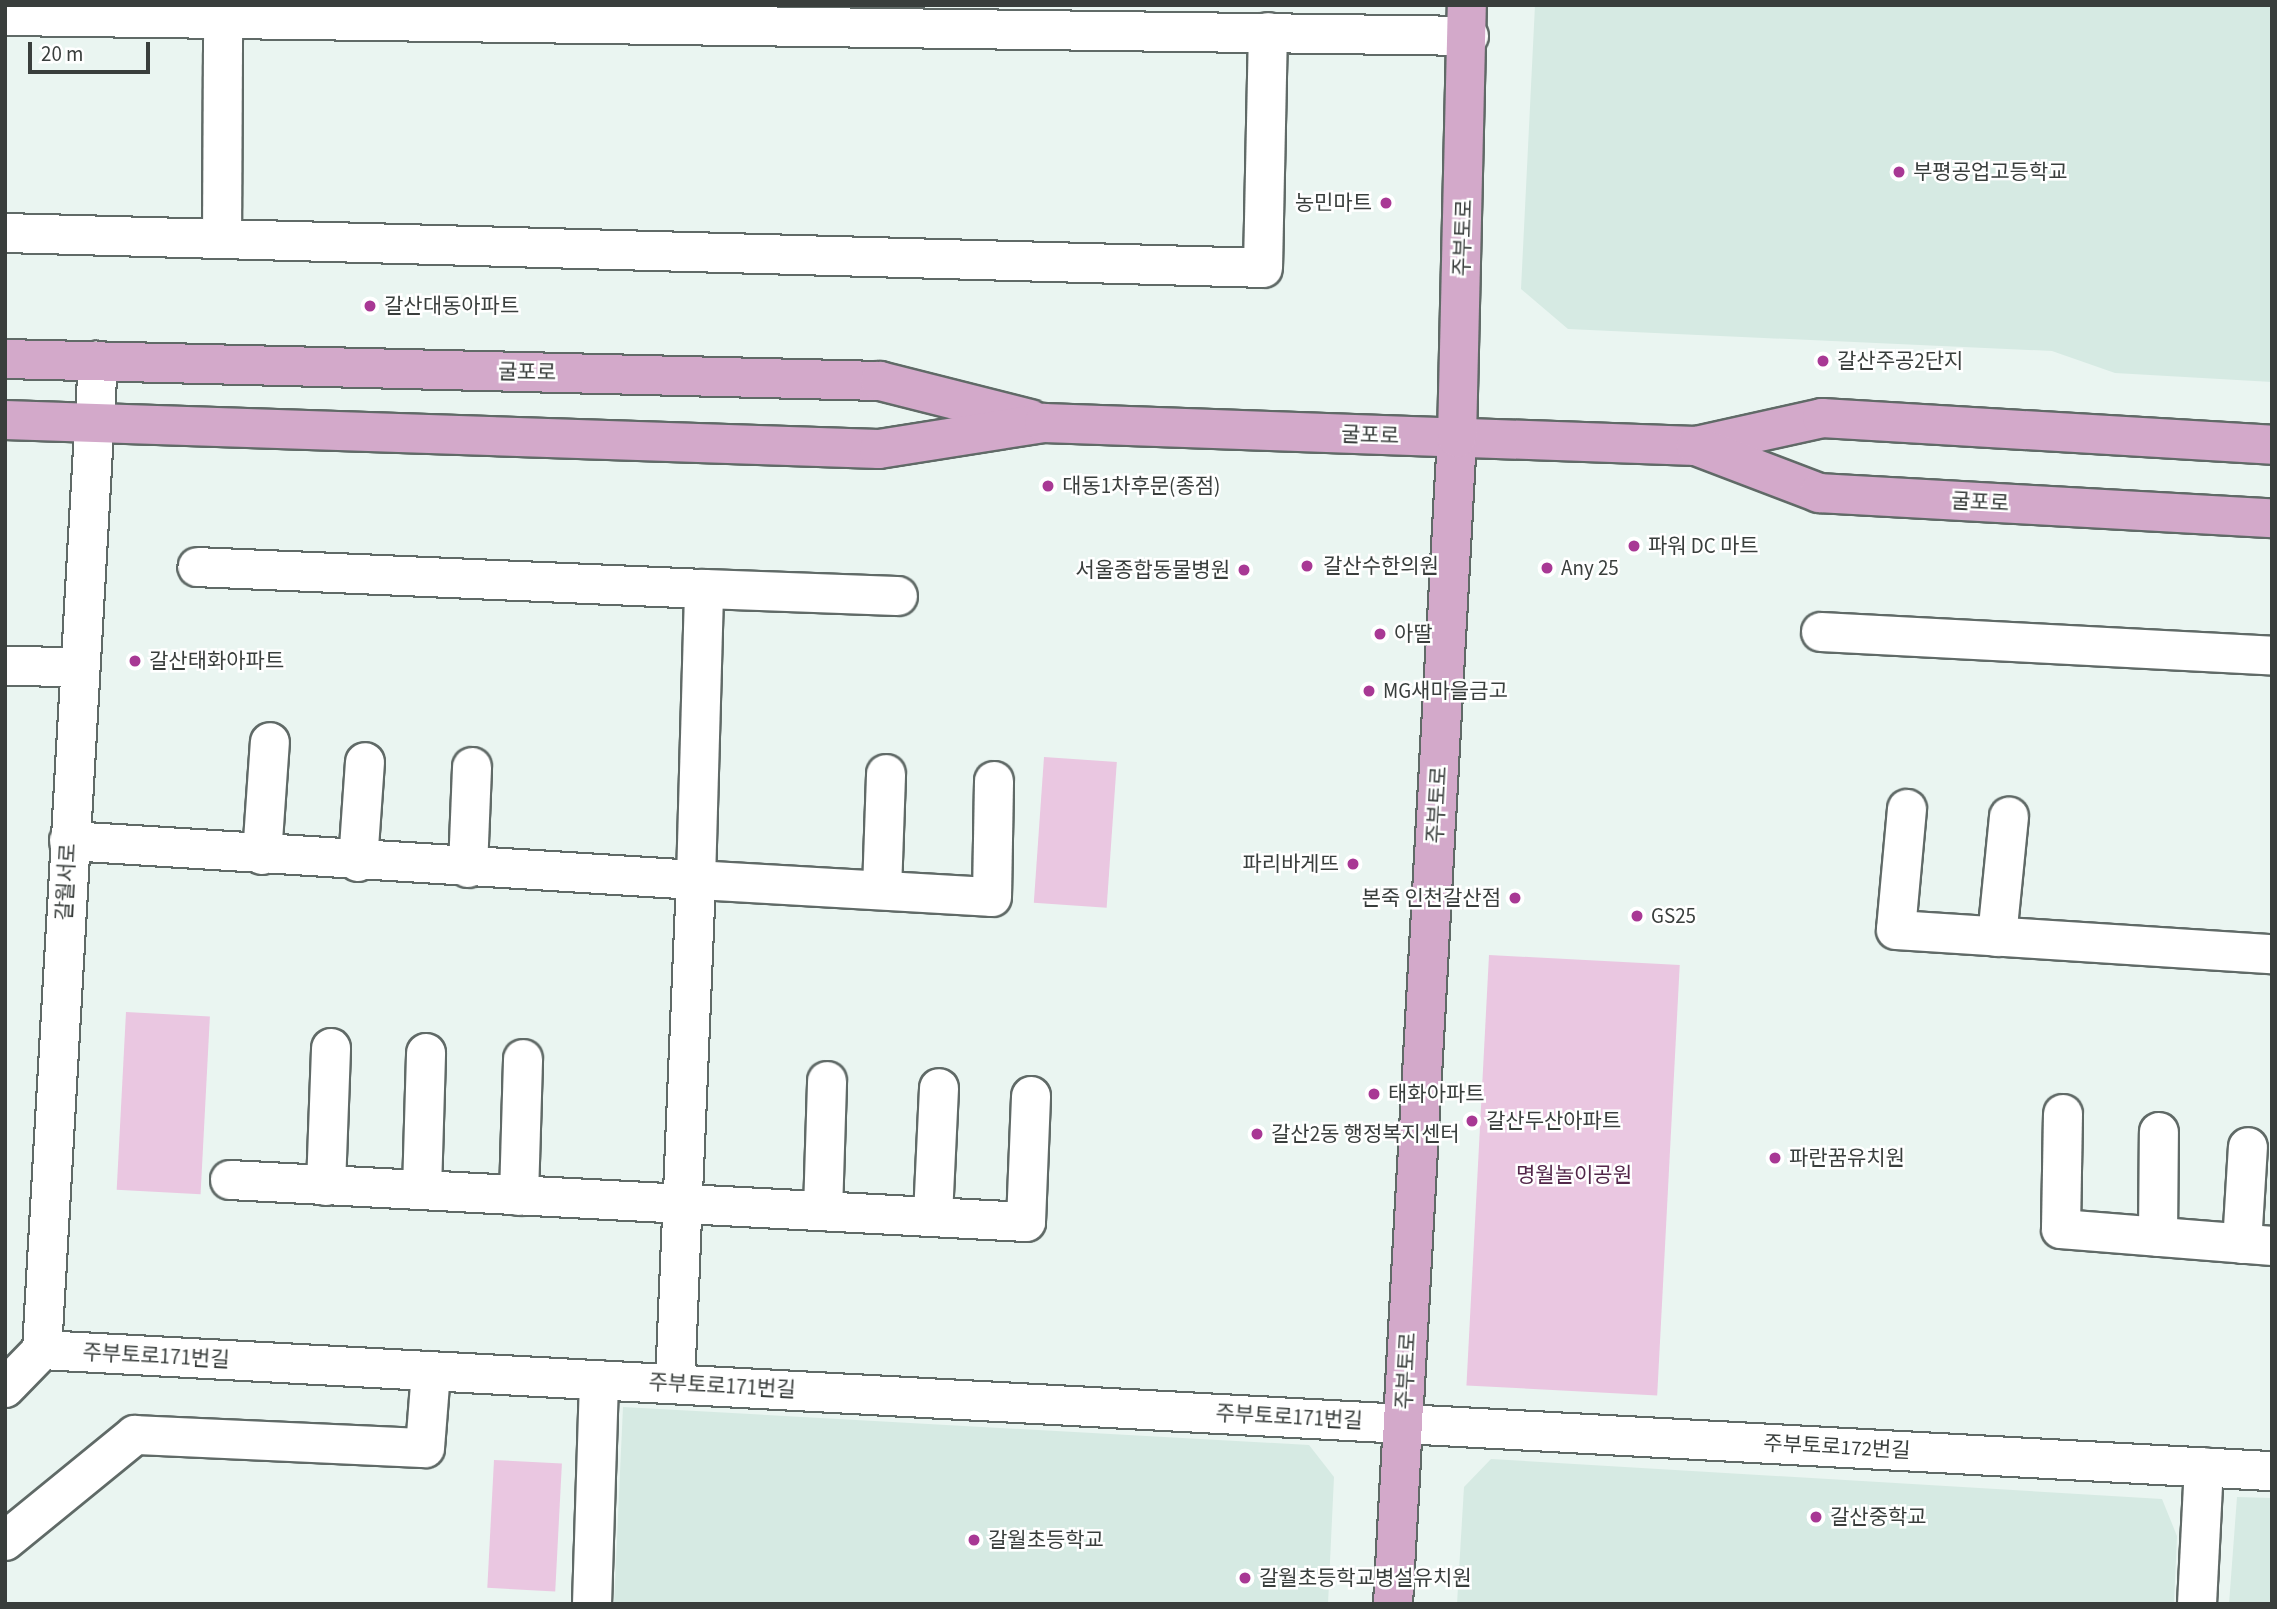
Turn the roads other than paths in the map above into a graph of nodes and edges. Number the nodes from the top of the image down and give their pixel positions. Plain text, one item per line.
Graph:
1 (515, 14) edge
2 (5, 16) edge
3 (1185, 18) edge
4 (223, 19) junction
5 (1468, 20) edge
6 (1268, 32) junction
7 (5, 233) edge
8 (222, 238) junction
9 (5, 359) edge
10 (98, 361) junction
11 (5, 420) edge
12 (92, 423) junction
13 (1044, 423) junction
14 (1457, 438) junction
15 (2272, 445) edge
16 (1696, 446) junction
17 (2272, 518) edge
18 (197, 567) dead end
19 (704, 589) junction
20 (898, 596) dead end
21 (1821, 632) dead end
22 (2272, 656) edge
23 (5, 666) edge
24 (78, 667) junction
25 (270, 742) dead end
26 (365, 762) dead end
27 (472, 767) dead end
28 (886, 774) dead end
29 (994, 781) dead end
30 (1907, 809) dead end
31 (2009, 817) dead end
32 (69, 841) junction
33 (262, 855) junction
34 (358, 862) junction
35 (468, 868) junction
36 (695, 880) junction
37 (882, 890) junction
38 (1997, 937) junction
39 (2272, 954) edge
40 (331, 1048) dead end
41 (426, 1053) dead end
42 (523, 1059) dead end
43 (827, 1080) dead end
44 (939, 1088) dead end
45 (1031, 1096) dead end
46 (2063, 1114) dead end
47 (2159, 1132) dead end
48 (2248, 1147) dead end
49 (230, 1180) dead end
50 (326, 1186) junction
51 (422, 1190) junction
52 (519, 1196) junction
53 (685, 1204) junction
54 (823, 1212) junction
55 (933, 1216) junction
56 (2158, 1237) junction
57 (2257, 1245) edge
58 (42, 1350) junction
59 (431, 1371) junction
60 (599, 1380) junction
61 (675, 1384) junction
62 (5, 1388) edge
63 (1403, 1424) junction
64 (2204, 1467) junction
65 (2272, 1471) edge
66 (5, 1541) edge
67 (592, 1604) edge
68 (1393, 1604) edge
69 (2197, 1604) edge

1 - 3 street
1 - 4 street
2 - 4 street
3 - 6 street
4 - 8 street
5 - 6 street
5 - 14 main road, 주부토로
6 - 8 street
7 - 8 street
9 - 10 main road, 굴포로
10 - 12 street, 갈월서로
10 - 13 main road, 굴포로
11 - 12 main road, 굴포로
12 - 13 main road, 굴포로
12 - 24 street, 갈월서로
13 - 14 main road, 굴포로
14 - 16 main road, 굴포로
14 - 63 main road, 주부토로
15 - 16 main road, 굴포로
16 - 17 main road, 굴포로
18 - 19 street
19 - 20 street
19 - 36 street
21 - 22 street
23 - 24 street
24 - 32 street, 갈월서로
25 - 33 street
26 - 34 street
27 - 35 street
28 - 37 street
29 - 37 street
30 - 38 street
31 - 38 street
32 - 33 street
32 - 58 street, 갈월서로
33 - 34 street
34 - 35 street
35 - 36 street
36 - 37 street
36 - 53 street
38 - 39 street
40 - 50 street
41 - 51 street
42 - 52 street
43 - 54 street
44 - 55 street
45 - 55 street
46 - 56 street
47 - 56 street
48 - 57 street
49 - 50 street
50 - 51 street
51 - 52 street
52 - 53 street
53 - 54 street
53 - 61 street
54 - 55 street
56 - 57 street
58 - 59 street, 주부토로171번길
58 - 62 street
59 - 60 street, 주부토로171번길
59 - 66 street
60 - 61 street, 주부토로171번길
60 - 67 street
61 - 63 street, 주부토로171번길
63 - 64 street, 주부토로172번길
63 - 68 main road, 주부토로
64 - 65 street, 주부토로172번길
64 - 69 street

